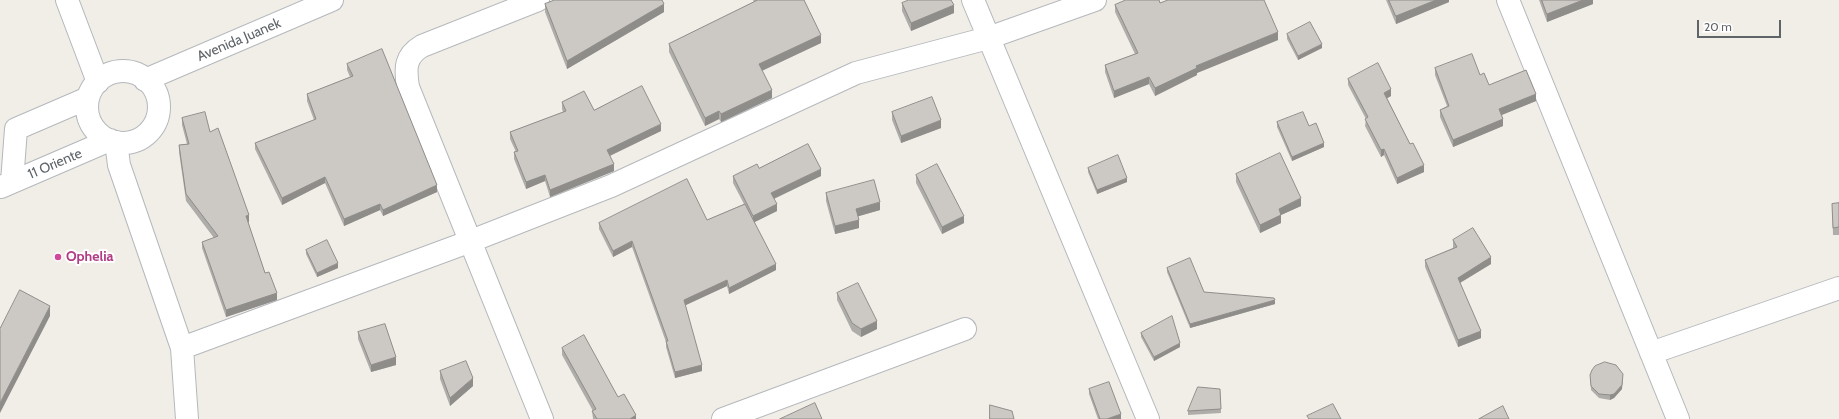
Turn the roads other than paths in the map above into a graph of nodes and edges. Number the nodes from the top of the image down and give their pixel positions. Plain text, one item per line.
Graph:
1 (67, 0) edge
2 (332, 0) edge
3 (538, 0) edge
4 (973, 0) edge
5 (1095, 0) edge
6 (1508, 0) edge
7 (988, 38) junction
8 (145, 80) junction
9 (93, 90) junction
10 (113, 142) junction
11 (6, 185) edge
12 (471, 241) junction
13 (1839, 288) edge
14 (965, 329) dead end
15 (182, 348) junction
16 (1651, 353) junction
17 (187, 419) edge
18 (542, 419) edge
19 (723, 419) edge
20 (1148, 419) edge
21 (1678, 419) edge

1 - 9 street
2 - 8 street, Avenida Juanek
3 - 12 street
4 - 7 street
5 - 7 street
6 - 16 street
7 - 12 street
7 - 20 street
8 - 9 street
8 - 10 street
9 - 10 street
9 - 11 street
10 - 11 street, 11 Oriente
10 - 15 street
12 - 15 street
12 - 18 street
13 - 16 street
14 - 19 street
15 - 17 street
16 - 21 street

